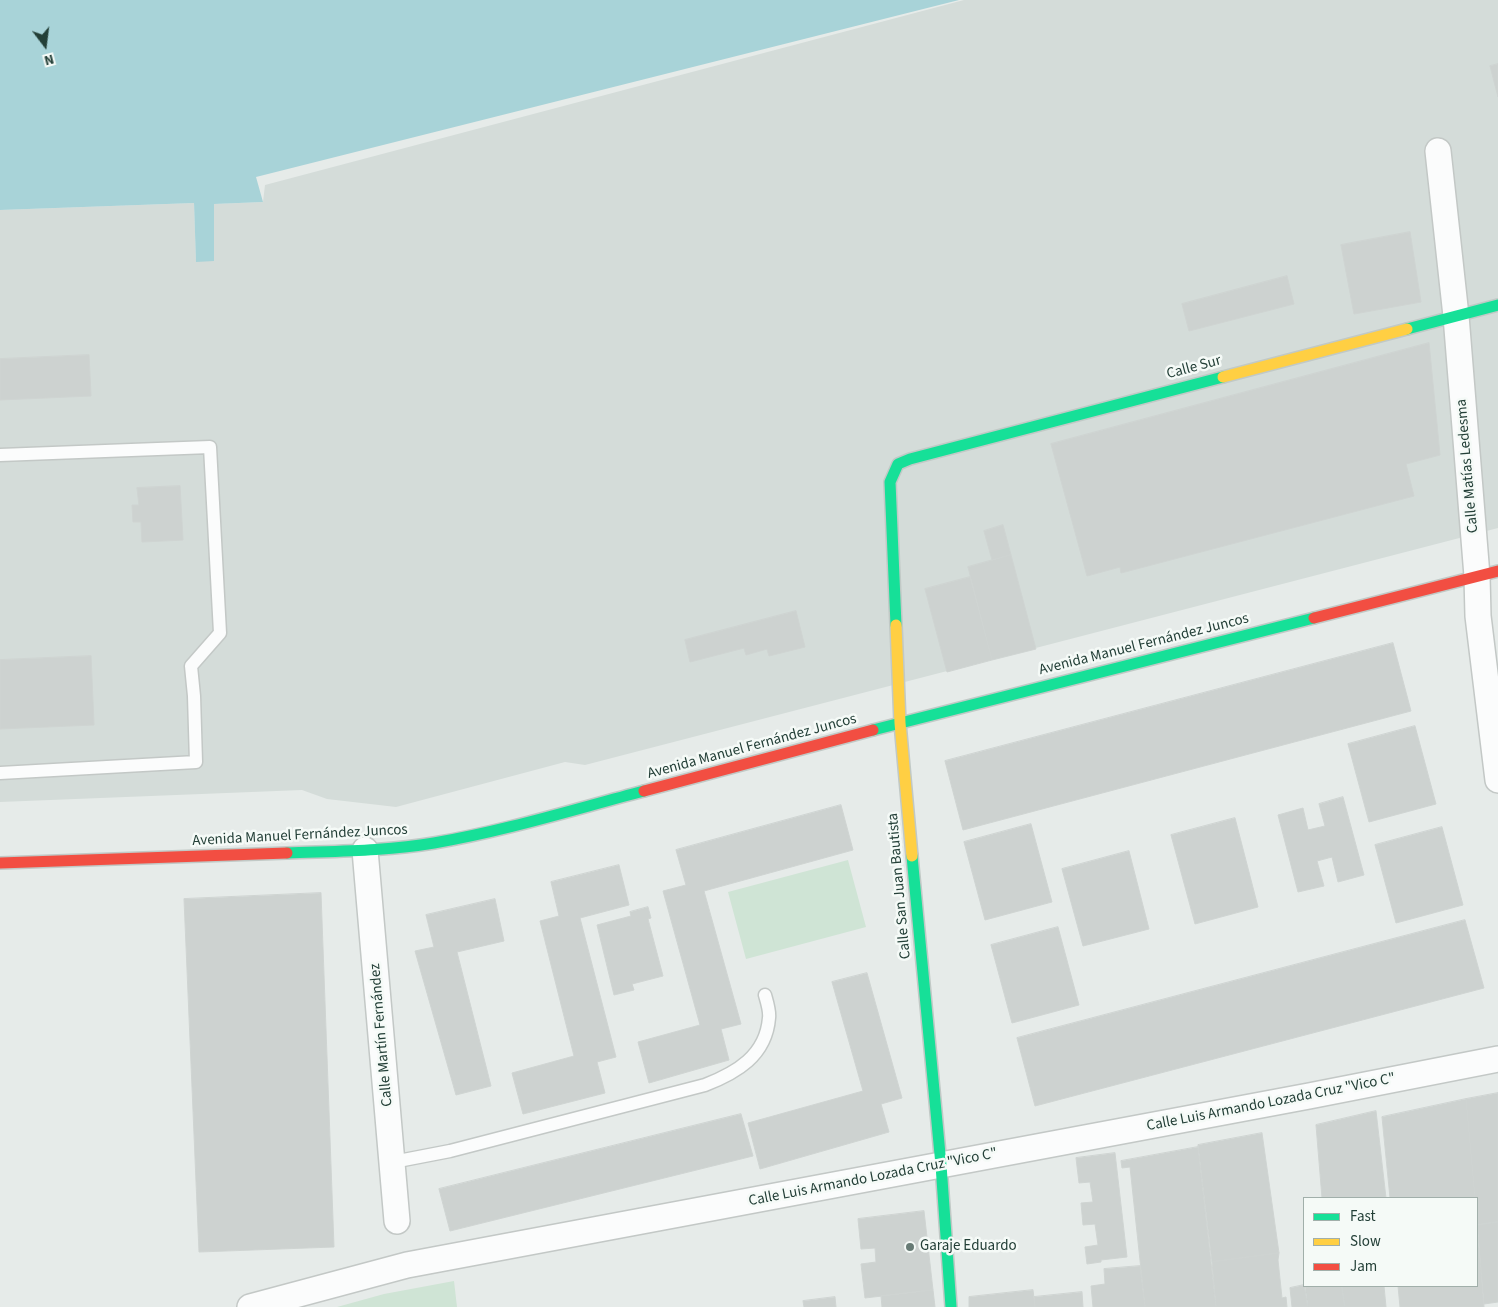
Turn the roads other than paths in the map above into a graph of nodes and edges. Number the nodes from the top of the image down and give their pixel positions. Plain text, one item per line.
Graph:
1 (1438, 151) dead end
2 (1498, 305) edge
3 (1456, 316) junction
4 (0, 456) edge
5 (898, 464) joint
6 (1488, 574) edge
7 (900, 723) junction
8 (0, 773) edge
9 (1498, 780) edge
10 (365, 850) junction
11 (0, 863) edge
12 (765, 995) dead end
13 (1498, 1059) edge
14 (393, 1162) junction
15 (941, 1165) junction
16 (397, 1221) dead end
17 (250, 1307) edge
18 (952, 1307) edge

1 - 3 street, Calle Matías Ledesma
2 - 3 main road, Calle Sur
3 - 5 main road, Calle Sur
3 - 6 street, Calle Matías Ledesma
4 - 8 lane
5 - 7 main road, Calle San Juan Bautista
6 - 7 main road, Avenida Manuel Fernández Juncos
6 - 9 street, Calle Matías Ledesma
7 - 10 main road, Avenida Manuel Fernández Juncos
7 - 15 main road, Calle San Juan Bautista
10 - 11 main road, Avenida Manuel Fernández Juncos
10 - 14 street, Calle Martín Fernández
12 - 14 lane
13 - 15 street, Calle Luis Armando Lozada Cruz "Vico C"
14 - 16 street, Calle Martín Fernández
15 - 17 street, Calle Luis Armando Lozada Cruz "Vico C"
15 - 18 main road, Calle San Juan Bautista

